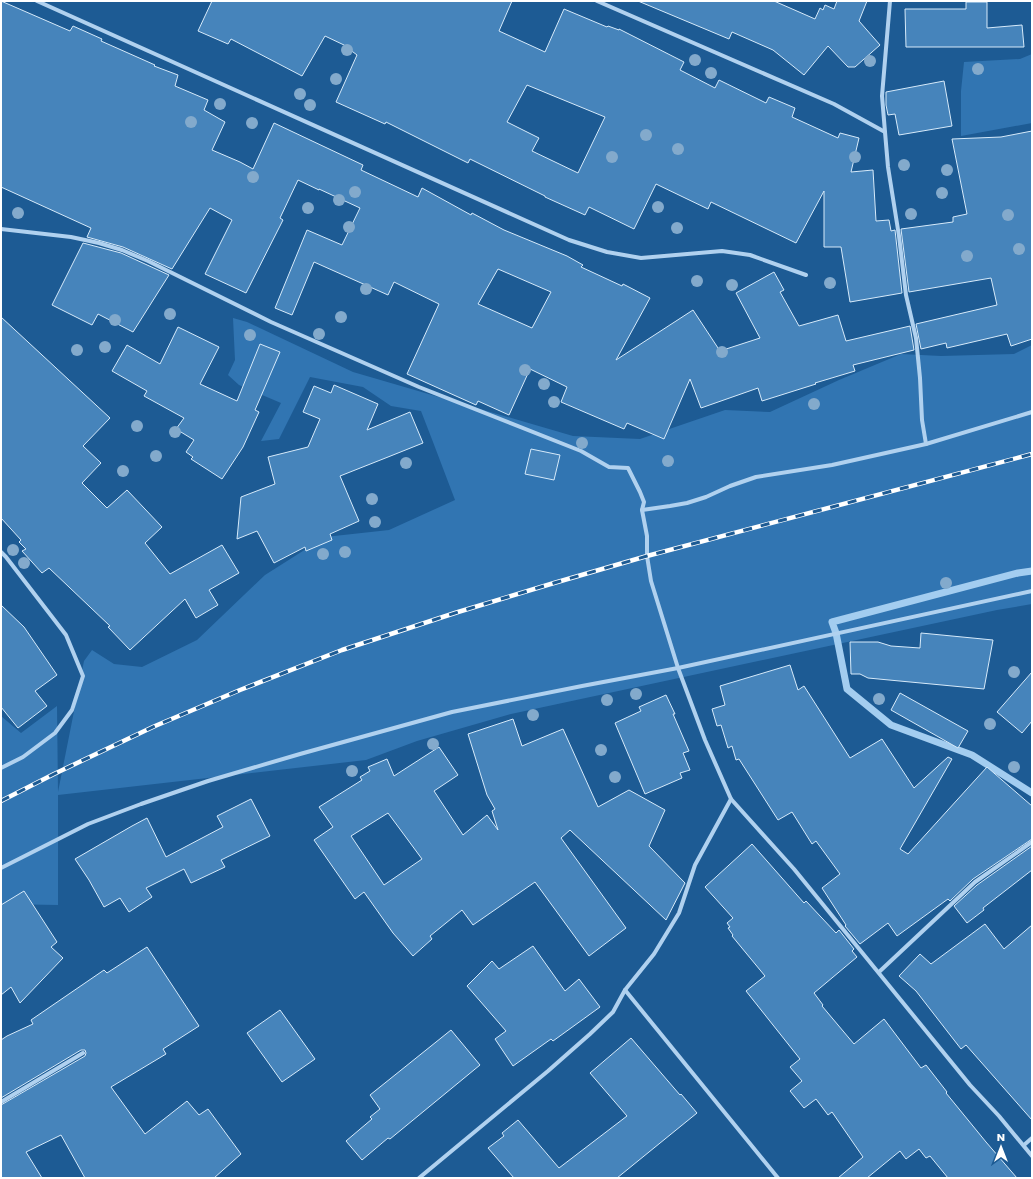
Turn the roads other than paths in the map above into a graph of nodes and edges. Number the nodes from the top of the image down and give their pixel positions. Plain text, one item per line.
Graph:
1 (37, 1) edge
2 (597, 1) edge
3 (890, 1) edge
4 (885, 132) junction
5 (1, 229) edge
6 (806, 275) dead end
7 (1032, 412) edge
8 (926, 444) junction
9 (642, 510) junction
10 (1, 552) edge
11 (1032, 592) edge
12 (678, 668) junction
13 (1, 768) edge
14 (731, 799) junction
15 (1032, 842) edge
16 (1, 868) edge
17 (879, 972) junction
18 (625, 990) junction
19 (83, 1053) dead end
20 (1, 1102) edge
21 (1032, 1138) edge
22 (1024, 1145) junction
23 (1032, 1156) edge
24 (419, 1178) edge
25 (778, 1178) edge

1 - 6 street
2 - 4 street
3 - 4 street
4 - 8 street
5 - 9 street
7 - 8 street
8 - 9 street
9 - 12 street
10 - 13 street
11 - 12 street
12 - 14 street
12 - 16 street
14 - 17 street
14 - 18 street
15 - 17 street
17 - 22 street
18 - 24 street
18 - 25 street
19 - 20 street
21 - 22 street
22 - 23 street

